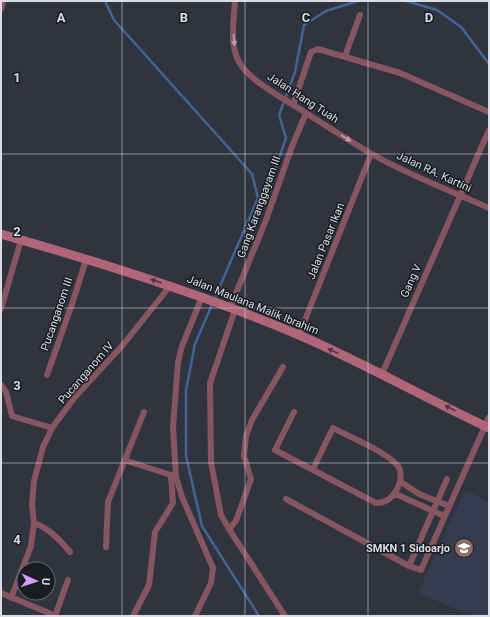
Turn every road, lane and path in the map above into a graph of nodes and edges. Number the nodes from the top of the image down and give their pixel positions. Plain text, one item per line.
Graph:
1 (3, 1) edge
2 (235, 1) edge
3 (1, 9) edge
4 (360, 16) dead end
5 (345, 56) junction
6 (291, 104) junction
7 (489, 112) edge
8 (306, 113) junction
9 (489, 130) edge
10 (371, 154) junction
11 (460, 196) junction
12 (489, 208) edge
13 (1, 234) edge
14 (21, 240) junction
15 (86, 260) junction
16 (170, 286) junction
17 (204, 297) junction
18 (1, 309) edge
19 (231, 309) junction
20 (299, 335) junction
21 (283, 367) dead end
22 (382, 374) junction
23 (47, 375) dead end
24 (1, 385) edge
25 (144, 412) dead end
26 (294, 412) dead end
27 (489, 416) edge
28 (487, 427) edge
29 (52, 428) junction
30 (124, 460) junction
31 (313, 469) junction
32 (173, 476) junction
33 (447, 479) dead end
34 (401, 482) junction
35 (394, 495) junction
36 (286, 499) dead end
37 (437, 501) junction
38 (449, 506) junction
39 (432, 511) junction
40 (444, 516) junction
41 (34, 523) junction
42 (229, 529) junction
43 (106, 547) dead end
44 (70, 552) dead end
45 (408, 566) junction
46 (68, 580) dead end
47 (1, 594) edge
48 (11, 598) junction
49 (56, 616) edge
50 (133, 616) edge
51 (195, 616) edge
52 (285, 616) edge

1 - 3 street
2 -> 6 street, Jalan Hang Tuah
4 - 5 street
5 - 6 street
5 - 7 street
6 - 8 street, Jalan Hang Tuah
8 -> 10 street, Jalan Hang Tuah
8 - 19 street, Gang Karanggayam III
9 - 11 street, Gang V
10 - 11 street, Jalan RA. Kartini
10 - 20 street, Jalan Pasar Ikan
11 - 12 street, Jalan RA. Kartini
11 - 22 street, Gang V
13 - 14 main road, Jalan Maulana Malik Ibrahim
14 - 15 main road, Jalan Maulana Malik Ibrahim
14 - 18 street
16 -> 15 main road, Jalan Maulana Malik Ibrahim
15 - 23 street, Pucanganom III
16 - 17 main road, Jalan Maulana Malik Ibrahim
16 - 29 street, Pucanganom IV
17 - 19 main road, Jalan Maulana Malik Ibrahim
17 - 32 street
19 - 20 main road, Jalan Maulana Malik Ibrahim
19 - 42 street, Gang Karanggayam III
22 -> 20 main road, Jalan Maulana Malik Ibrahim
21 - 42 street
28 -> 22 main road, Jalan Maulana Malik Ibrahim
24 - 29 street
25 - 30 street
26 - 31 street
27 - 28 street
28 - 38 street
29 - 41 street, Pucanganom IV
30 - 32 street
30 - 43 street
31 - 34 street
31 - 35 street
32 - 50 street
32 - 51 street
33 - 37 street
34 - 35 street
34 - 37 street
35 - 39 street
36 - 45 street
37 - 38 street
37 - 39 street
38 - 40 street
39 - 40 street
39 - 45 street
40 - 45 street
41 - 44 street
41 - 48 street, Pucanganom IV
42 - 52 street, Gang Karanggayam III
46 - 49 street
47 - 48 street
48 - 49 street

